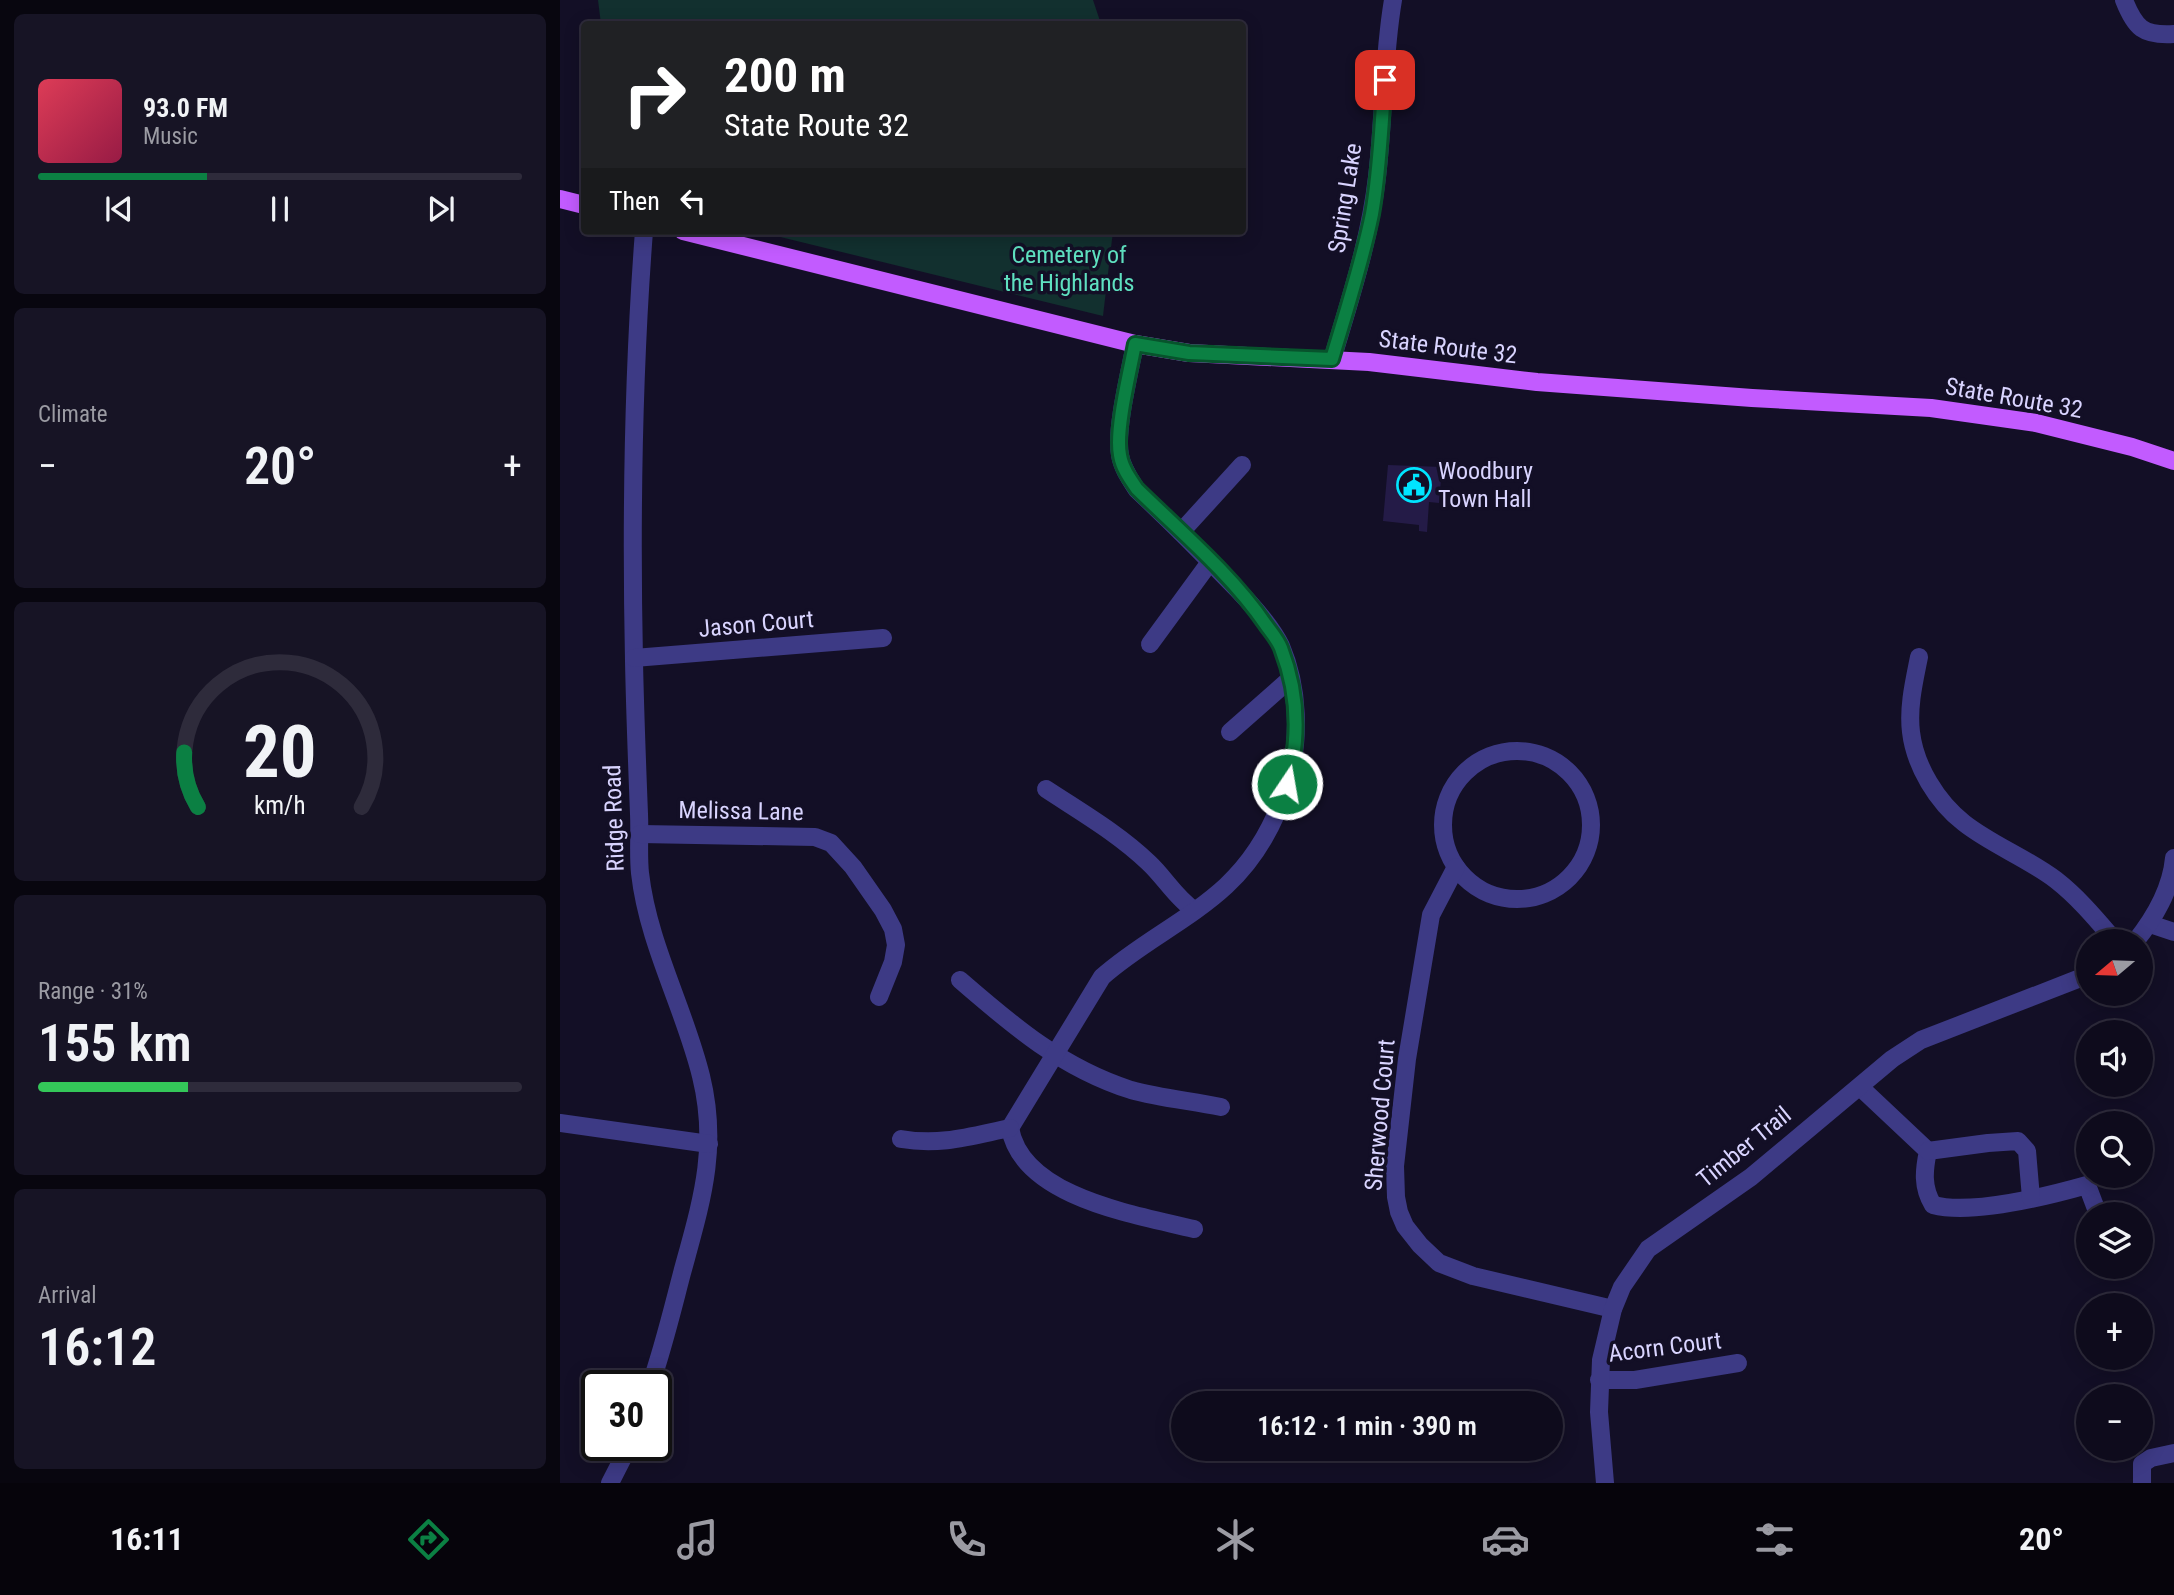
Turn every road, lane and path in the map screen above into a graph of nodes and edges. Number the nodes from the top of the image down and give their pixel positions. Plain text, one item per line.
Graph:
1 (1393, 0) edge
2 (2124, 0) edge
3 (2165, 34) edge
4 (560, 199) edge
5 (581, 204) edge
6 (644, 235) edge
7 (699, 235) edge
8 (1135, 344) junction
9 (1332, 359) junction
10 (2174, 461) edge
11 (1242, 465) dead end
12 (1181, 532) junction
13 (1210, 562) junction
14 (883, 638) dead end
15 (1150, 644) dead end
16 (1919, 657) dead end
17 (634, 659) junction
18 (1290, 679) junction
19 (1230, 732) dead end
20 (1046, 789) dead end
21 (640, 834) junction
22 (2174, 858) edge
23 (1456, 867) junction
24 (1194, 911) junction
25 (2150, 924) junction
26 (2105, 929) edge
27 (2146, 929) edge
28 (2174, 932) edge
29 (960, 980) dead end
30 (2076, 980) edge
31 (879, 997) dead end
32 (1053, 1055) junction
33 (1860, 1087) junction
34 (1221, 1107) dead end
35 (560, 1123) edge
36 (1010, 1128) junction
37 (901, 1139) dead end
38 (709, 1144) junction
39 (1928, 1151) junction
40 (2031, 1198) junction
41 (2093, 1202) edge
42 (1194, 1229) dead end
43 (1613, 1309) junction
44 (1738, 1363) dead end
45 (655, 1370) edge
46 (1599, 1380) junction
47 (2174, 1453) edge
48 (621, 1461) edge
49 (610, 1483) edge
50 (1605, 1483) edge
51 (2141, 1483) edge

1 - 9 street, Spring Lake
2 - 3 street
4 - 5 main road
6 - 17 street, Ridge Road
7 - 8 main road, State Route 32
8 - 9 main road, State Route 32
8 - 12 street
9 - 10 main road, State Route 32
11 - 12 street
12 - 13 street
13 - 15 street
13 - 18 street
14 - 17 street, Jason Court
16 - 26 street
17 - 21 street, Ridge Road
18 - 19 street
18 - 24 street
20 - 24 street
21 - 31 street, Melissa Lane
21 - 38 street, Ridge Road
22 - 25 street
23 - 23 street
23 - 43 street, Sherwood Court
24 - 32 street
25 - 27 street
25 - 28 street
29 - 32 street
30 - 33 street, Timber Trail
32 - 34 street
32 - 36 street
33 - 39 street
33 - 43 street, Timber Trail
35 - 38 street
36 - 37 street
36 - 42 street
38 - 45 street, Ridge Road
39 - 40 street
39 - 40 street
40 - 41 street
43 - 46 street, Timber Trail
44 - 46 street, Acorn Court
46 - 50 street, Timber Trail
47 - 51 street
48 - 49 street

